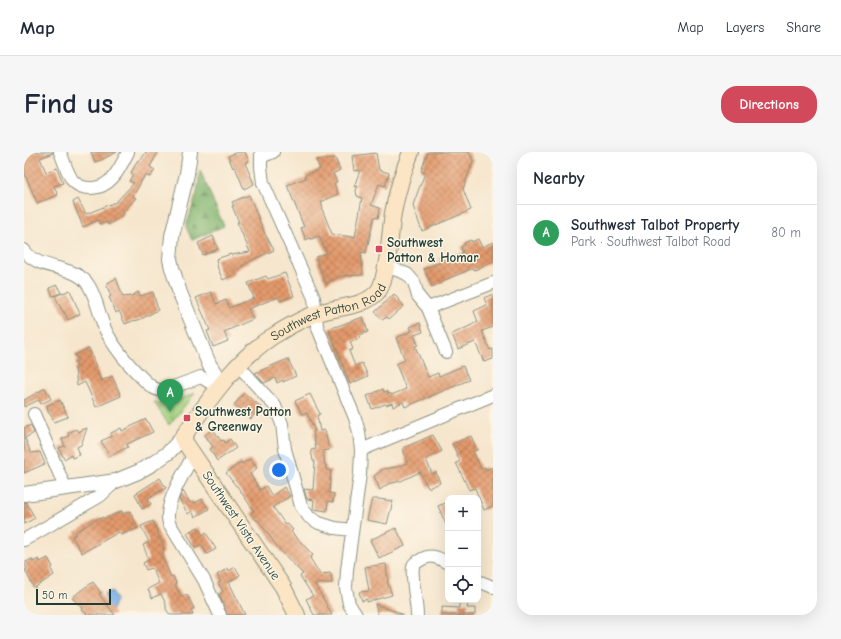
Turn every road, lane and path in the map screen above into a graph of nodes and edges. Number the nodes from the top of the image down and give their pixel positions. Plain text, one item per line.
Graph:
1 (60, 152) edge
2 (128, 152) edge
3 (190, 152) edge
4 (273, 152) edge
5 (411, 152) edge
6 (261, 154) edge
7 (24, 250) edge
8 (386, 266) junction
9 (493, 283) edge
10 (428, 308) junction
11 (316, 313) junction
12 (446, 352) dead end
13 (239, 366) junction
14 (222, 385) junction
15 (493, 395) edge
16 (34, 414) dead end
17 (182, 438) junction
18 (361, 450) junction
19 (194, 454) junction
20 (116, 481) junction
21 (64, 487) junction
22 (24, 494) edge
23 (352, 530) junction
24 (24, 540) edge
25 (445, 561) edge
26 (481, 582) edge
27 (493, 587) edge
28 (220, 615) edge
29 (297, 615) edge
30 (356, 615) edge
31 (418, 615) edge

1 - 2 street
3 - 14 street
4 - 6 street
5 - 8 main road, Southwest Patton Road
6 - 11 street
7 - 14 street
8 - 10 street
8 - 11 main road, Southwest Patton Road
9 - 10 street
10 - 12 street
11 - 13 main road, Southwest Patton Road
11 - 18 street
13 - 14 main road, Southwest Patton Road
13 - 23 street
14 - 17 main road, Southwest Patton Road
15 - 18 street
16 - 21 street
17 - 19 main road, Southwest Vista Avenue
17 - 20 street
18 - 23 street
19 - 28 street
19 - 29 main road, Southwest Vista Avenue
20 - 21 street
20 - 24 street
21 - 22 street
23 - 30 street
25 - 31 street
26 - 27 street

